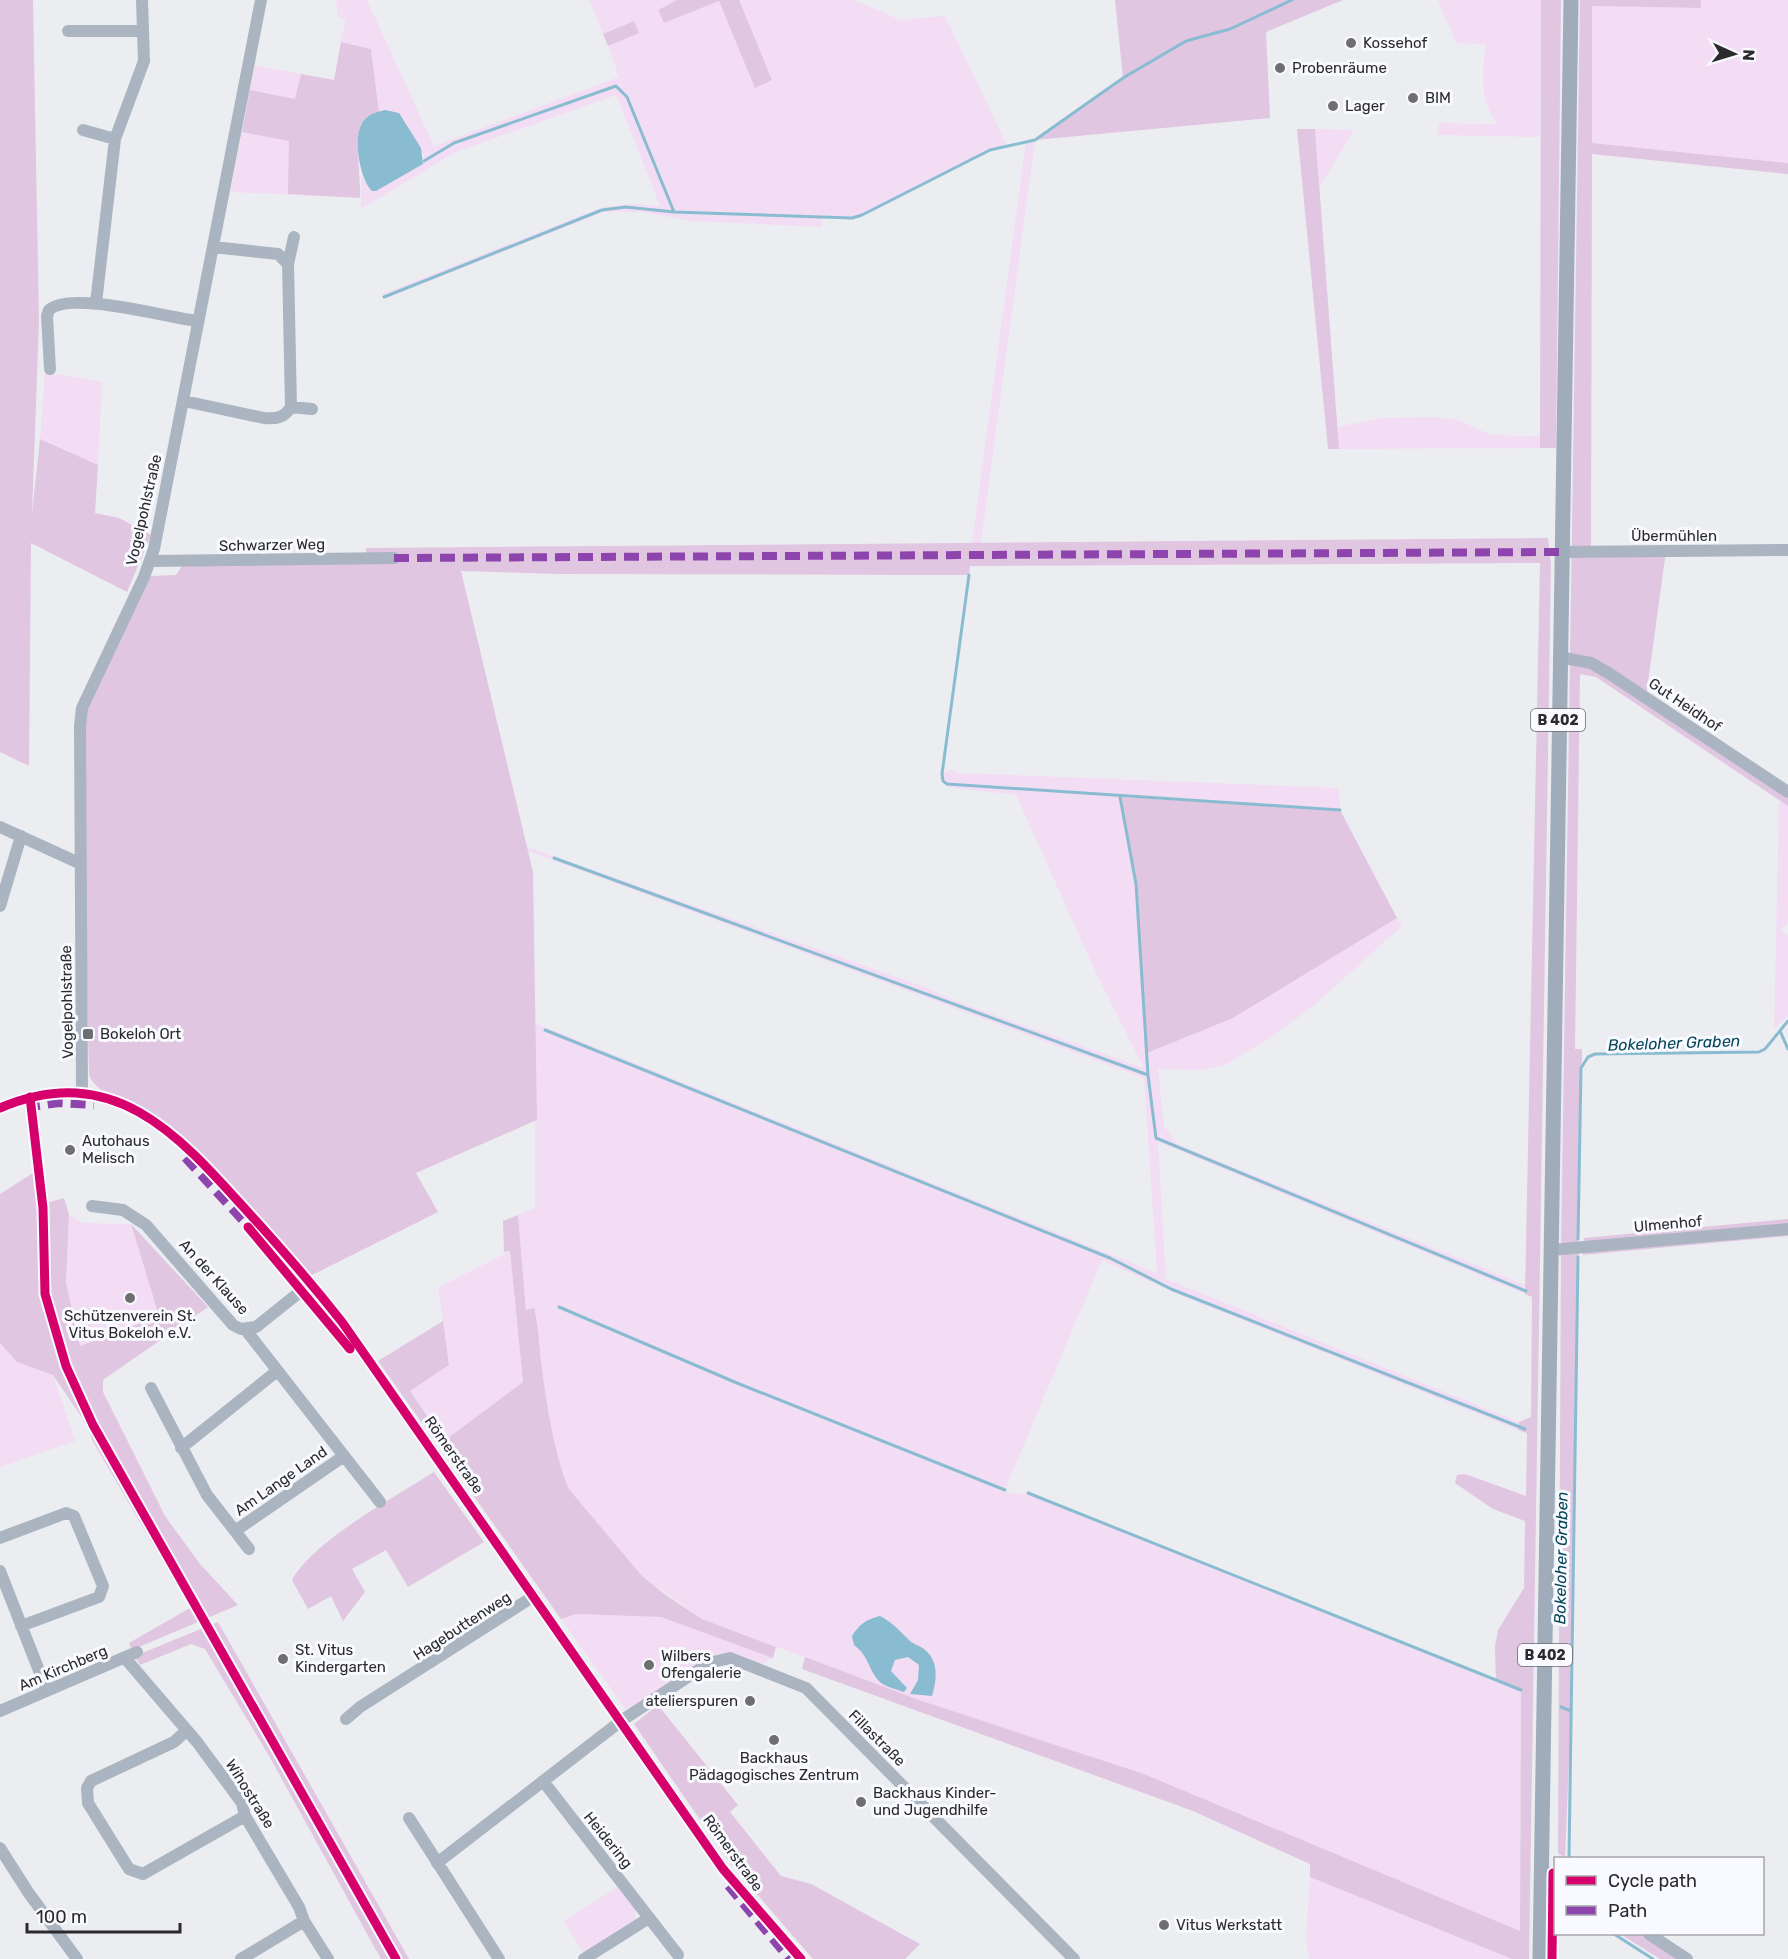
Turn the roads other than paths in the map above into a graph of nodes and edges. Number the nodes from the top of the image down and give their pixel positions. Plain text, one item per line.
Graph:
1 (142, 0) edge
2 (261, 0) edge
3 (1570, 0) edge
4 (143, 30) junction
5 (68, 31) dead end
6 (83, 130) dead end
7 (115, 139) junction
8 (294, 237) dead end
9 (213, 247) junction
10 (288, 264) junction
11 (96, 303) junction
12 (198, 321) junction
13 (50, 369) dead end
14 (184, 402) junction
15 (291, 407) junction
16 (312, 410) dead end
17 (1788, 550) edge
18 (1560, 552) junction
19 (394, 558) dead end
20 (150, 561) junction
21 (1559, 657) junction
22 (1788, 792) edge
23 (0, 827) edge
24 (21, 836) junction
25 (79, 862) junction
26 (0, 906) edge
27 (82, 1094) junction
28 (0, 1108) edge
29 (92, 1206) dead end
30 (1788, 1228) edge
31 (1551, 1250) junction
32 (311, 1283) junction
33 (245, 1329) junction
34 (277, 1371) junction
35 (151, 1388) dead end
36 (181, 1448) junction
37 (344, 1456) junction
38 (380, 1502) dead end
39 (236, 1531) junction
40 (0, 1538) edge
41 (249, 1549) dead end
42 (0, 1571) edge
43 (534, 1596) junction
44 (21, 1626) junction
45 (137, 1652) dead end
46 (125, 1658) junction
47 (47, 1691) junction
48 (0, 1711) edge
49 (346, 1719) dead end
50 (621, 1721) junction
51 (186, 1731) junction
52 (543, 1781) junction
53 (245, 1816) junction
54 (409, 1818) dead end
55 (0, 1848) edge
56 (437, 1863) junction
57 (1549, 1873) edge
58 (649, 1918) junction
59 (303, 1921) junction
60 (1651, 1935) edge
61 (678, 1955) dead end
62 (77, 1959) edge
63 (241, 1959) edge
64 (328, 1959) edge
65 (500, 1959) edge
66 (584, 1959) edge
67 (801, 1959) edge
68 (1074, 1959) edge
69 (1540, 1959) edge
70 (1687, 1959) edge

1 - 4 street
2 - 9 street, Vogelpohlstraße
3 - 18 main road, B 402
4 - 5 street
4 - 7 street
6 - 7 street
7 - 11 street
8 - 10 street
9 - 10 street
9 - 12 street, Vogelpohlstraße
10 - 15 street
11 - 12 street
11 - 13 street
12 - 14 street, Vogelpohlstraße
14 - 15 street
14 - 20 street, Vogelpohlstraße
15 - 16 street
17 - 18 street, Übermühlen
18 - 21 main road, B 402
19 - 20 street, Schwarzer Weg
20 - 25 street, Vogelpohlstraße
21 - 22 street, Gut Heidhof
21 - 31 main road, B 402
23 - 24 street
24 - 25 street
24 - 26 street
25 - 27 street, Vogelpohlstraße
27 - 28 street, Römerstraße
27 - 32 street, Römerstraße
29 - 33 street, An der Klause
30 - 31 street, Ulmenhof
31 - 57 main road, B 402
32 - 33 street, An der Klause
32 - 43 street, Römerstraße
33 - 34 street, Am Lange Land
34 - 36 street
34 - 37 street, Am Lange Land
35 - 36 street, Am Lange Land
36 - 39 street, Am Lange Land
37 - 38 street, Am Lange Land
37 - 39 street, Am Lange Land
39 - 41 street, Am Lange Land
40 - 44 street
42 - 44 street
43 - 49 street, Hagebuttenweg
43 - 50 street, Römerstraße
44 - 47 street
45 - 46 street, Am Kirchberg
46 - 47 street, Am Kirchberg
46 - 51 street, Wihostraße
47 - 48 street, Am Kirchberg
50 - 52 street
50 - 67 street, Römerstraße
50 - 68 street, Fillastraße
51 - 53 street, Wihostraße
51 - 53 street
52 - 56 street
52 - 58 street, Heidering
53 - 59 street, Wihostraße
54 - 56 street
55 - 62 street
56 - 65 street
57 - 69 main road, B 402
58 - 61 street, Heidering
58 - 66 street
59 - 63 street
59 - 64 street, Wihostraße
60 - 70 street

